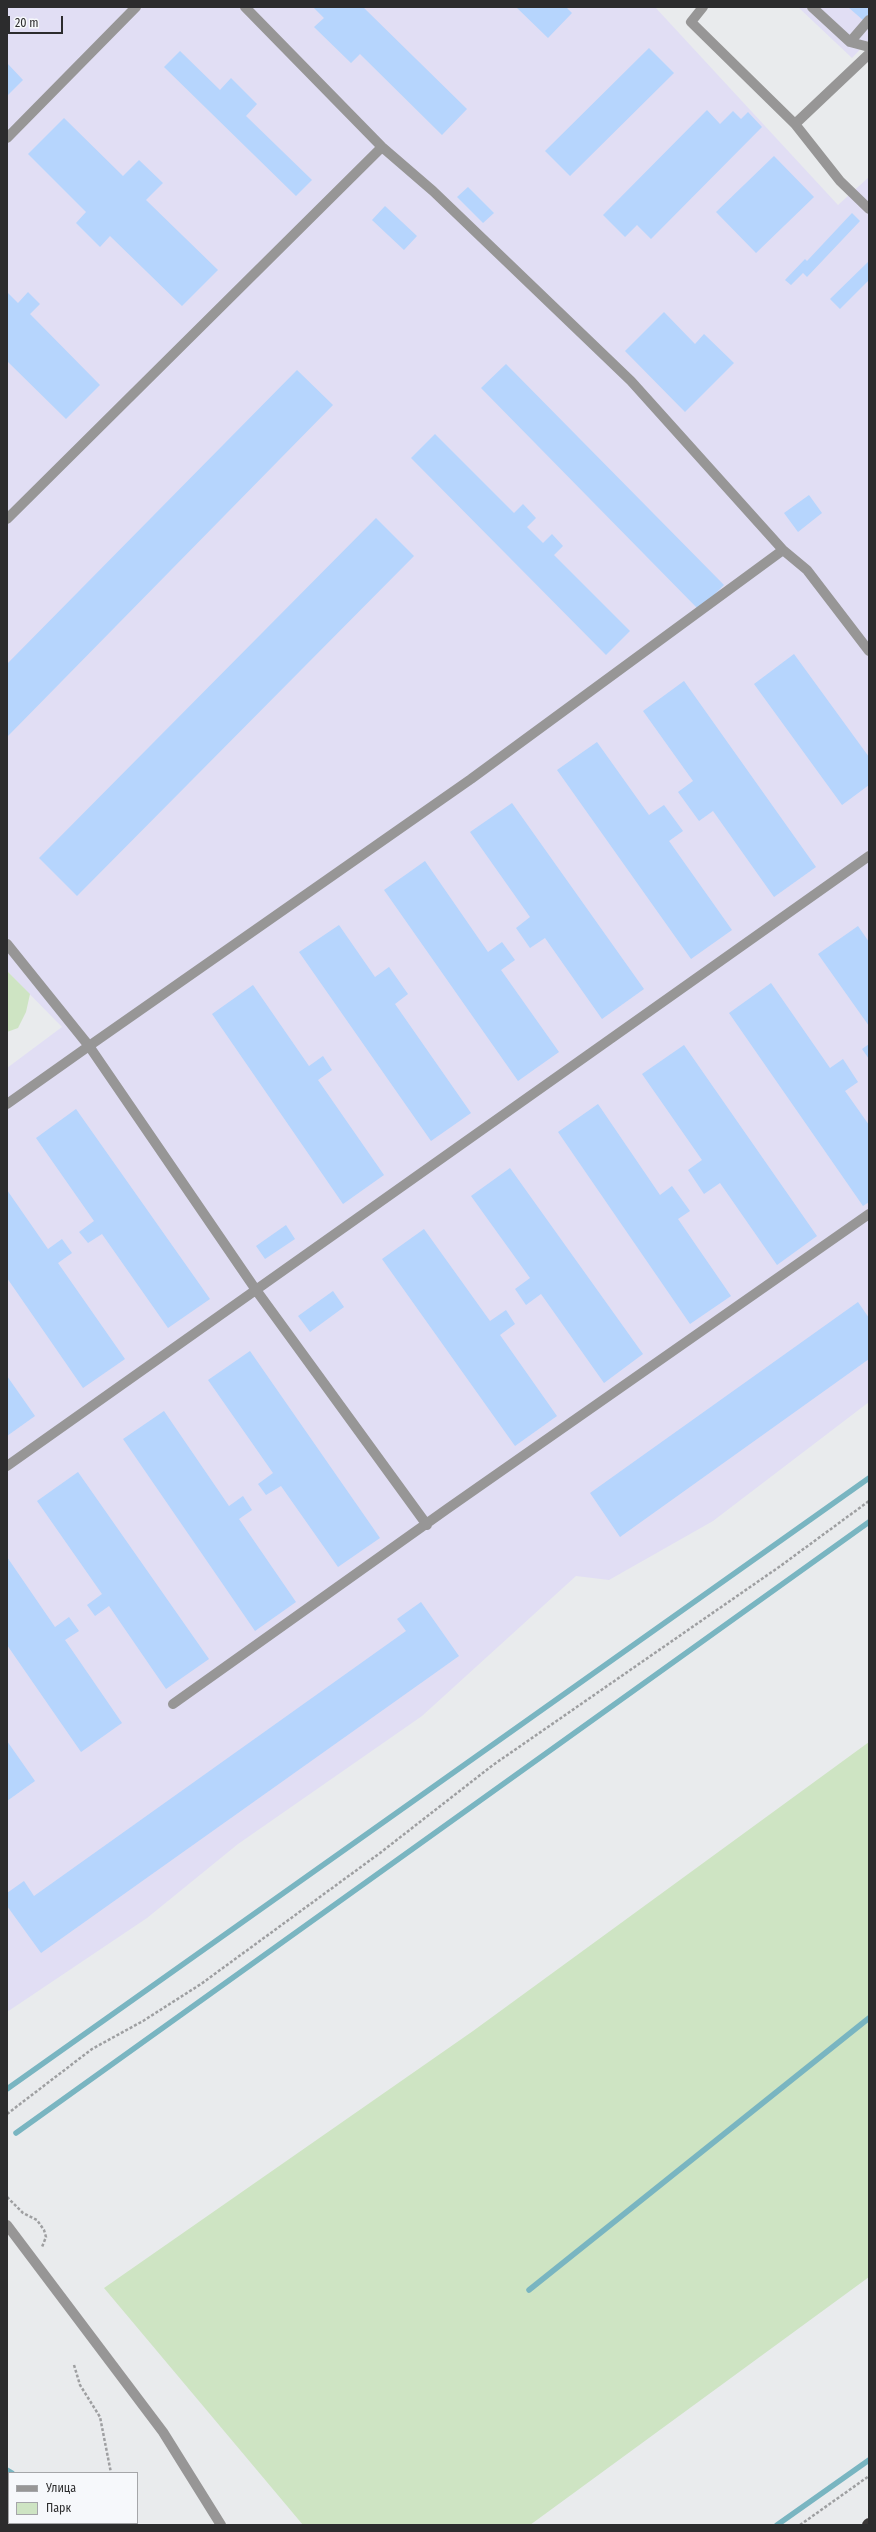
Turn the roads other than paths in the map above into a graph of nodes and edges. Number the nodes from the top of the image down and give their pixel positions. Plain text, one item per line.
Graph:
1 (136, 7) edge
2 (245, 7) edge
3 (703, 7) edge
4 (812, 7) edge
5 (869, 20) edge
6 (850, 42) junction
7 (869, 48) edge
8 (869, 54) edge
9 (795, 124) junction
10 (7, 138) edge
11 (382, 147) junction
12 (869, 209) edge
13 (7, 519) edge
14 (783, 550) junction
15 (869, 651) edge
16 (869, 856) edge
17 (7, 944) edge
18 (89, 1046) junction
19 (7, 1104) edge
20 (869, 1214) edge
21 (256, 1290) junction
22 (7, 1466) edge
23 (427, 1525) junction
24 (173, 1704) dead end
25 (7, 2225) edge
26 (221, 2525) edge

1 - 10 lane
2 - 11 lane
3 - 9 lane
4 - 6 lane
5 - 6 lane
6 - 7 lane
8 - 9 lane
9 - 12 lane
11 - 13 lane
11 - 14 lane
14 - 15 lane
14 - 18 lane
16 - 21 lane
17 - 18 lane
18 - 19 lane
18 - 21 lane
20 - 23 lane
21 - 22 lane
21 - 23 lane
23 - 24 lane
25 - 26 lane

